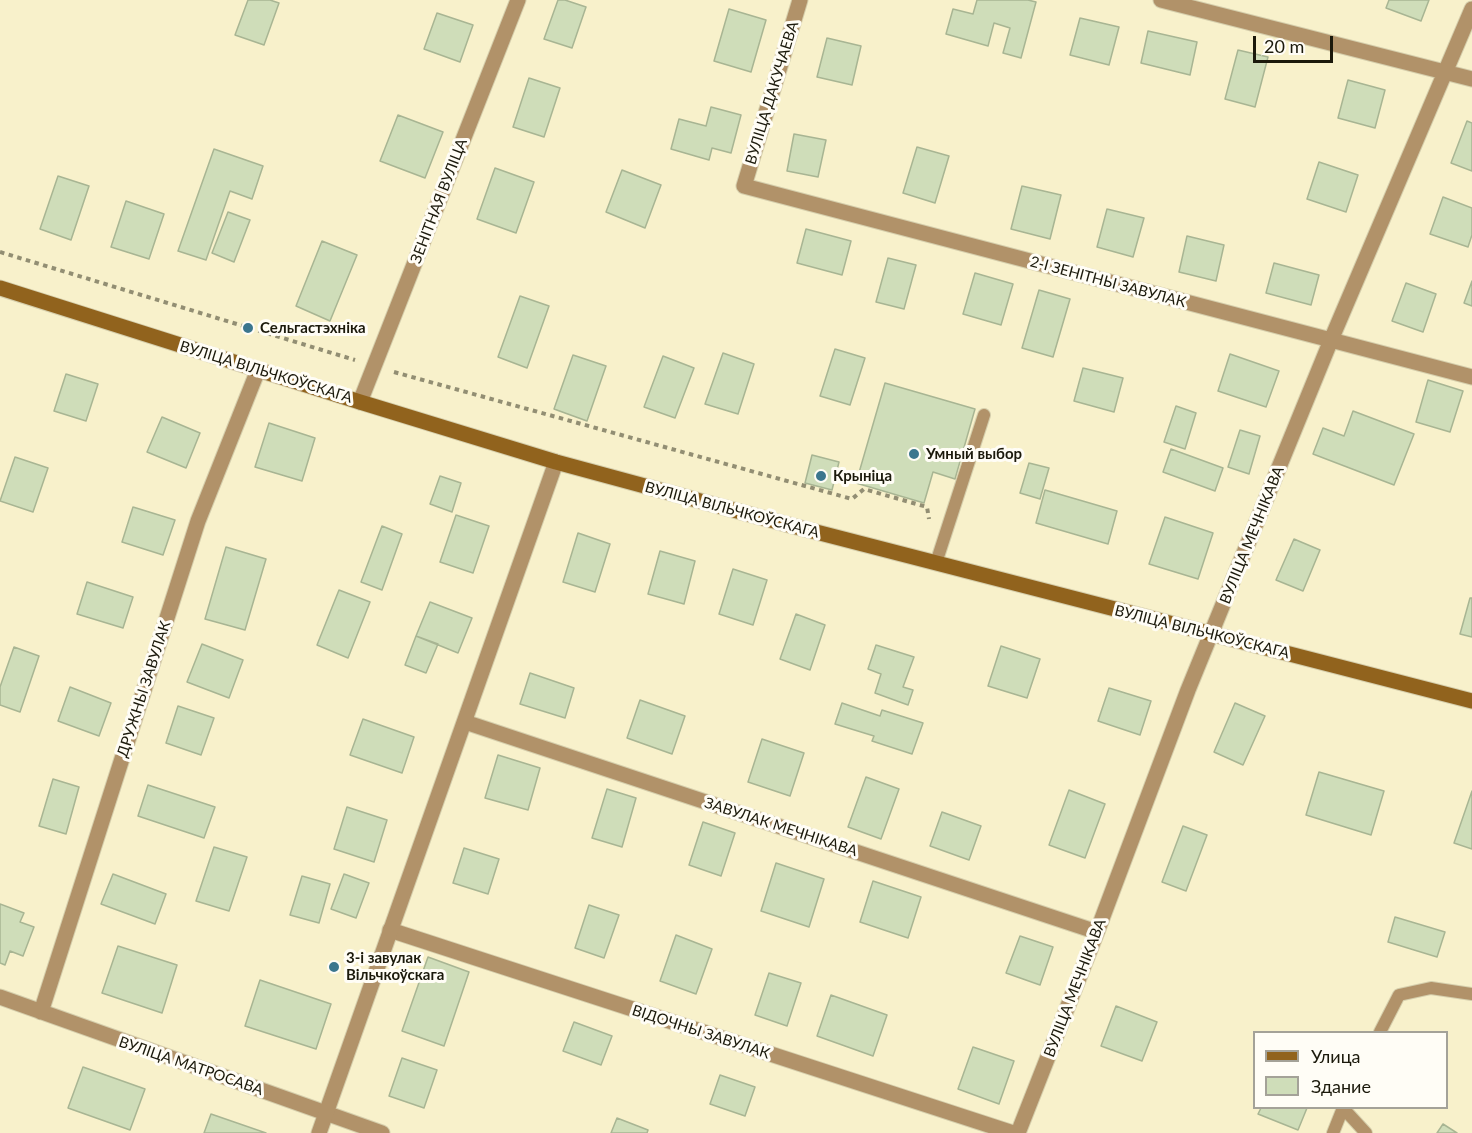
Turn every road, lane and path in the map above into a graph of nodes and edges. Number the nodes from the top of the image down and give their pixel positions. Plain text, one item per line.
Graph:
1 (518, 0) edge
2 (800, 0) edge
3 (1161, 0) edge
4 (1472, 9) edge
5 (1446, 72) junction
6 (1472, 79) edge
7 (744, 186) joint
8 (0, 252) edge
9 (0, 288) edge
10 (1331, 340) junction
11 (374, 366) junction
12 (258, 370) junction
13 (1472, 377) edge
14 (360, 402) junction
15 (984, 415) dead end
16 (556, 462) junction
17 (946, 532) junction
18 (936, 563) junction
19 (1211, 634) junction
20 (1472, 701) edge
21 (465, 722) junction
22 (390, 930) junction
23 (1097, 932) junction
24 (1472, 994) edge
25 (0, 997) edge
26 (40, 1012) junction
27 (1381, 1031) edge
28 (1343, 1109) edge
29 (1344, 1109) edge
30 (326, 1113) junction
31 (319, 1133) edge
32 (382, 1133) edge
33 (1012, 1133) edge
34 (1018, 1133) edge
35 (1333, 1133) edge
36 (1366, 1133) edge

1 - 11 street, ЗЕНІТНАЯ ВУЛІЦА
2 - 7 street, ВУЛІЦА ДАКУЧАЕВА
3 - 5 street
4 - 5 street, ВУЛІЦА МЕЧНІКАВА
5 - 6 street
5 - 10 street, ВУЛІЦА МЕЧНІКАВА
7 - 10 street, 2-І ЗЕНІТНЫ ЗАВУЛАК
8 - 11 path
9 - 12 main road, ВУЛІЦА ВІЛЬЧКОЎСКАГА
10 - 13 street, 2-І ЗЕНІТНЫ ЗАВУЛАК
10 - 19 street, ВУЛІЦА МЕЧНІКАВА
11 - 14 street, ЗЕНІТНАЯ ВУЛІЦА
11 - 17 path
12 - 14 main road, ВУЛІЦА ВІЛЬЧКОЎСКАГА
12 - 26 street, ДРУЖНЫ ЗАВУЛАК
14 - 16 main road, ВУЛІЦА ВІЛЬЧКОЎСКАГА
15 - 17 lane
16 - 18 main road, ВУЛІЦА ВІЛЬЧКОЎСКАГА
16 - 21 street
17 - 18 lane
18 - 19 main road, ВУЛІЦА ВІЛЬЧКОЎСКАГА
19 - 20 main road, ВУЛІЦА ВІЛЬЧКОЎСКАГА
19 - 23 street, ВУЛІЦА МЕЧНІКАВА
21 - 22 street
21 - 23 street, ЗАВУЛАК МЕЧНІКАВА
22 - 30 street
22 - 33 street, ВІДОЧНЫ ЗАВУЛАК
23 - 34 street, ВУЛІЦА МЕЧНІКАВА
24 - 27 lane
25 - 26 street, ВУЛІЦА МАТРОСАВА
26 - 30 street, ВУЛІЦА МАТРОСАВА
28 - 35 lane
29 - 36 lane
30 - 31 street
30 - 32 street, ВУЛІЦА МАТРОСАВА

